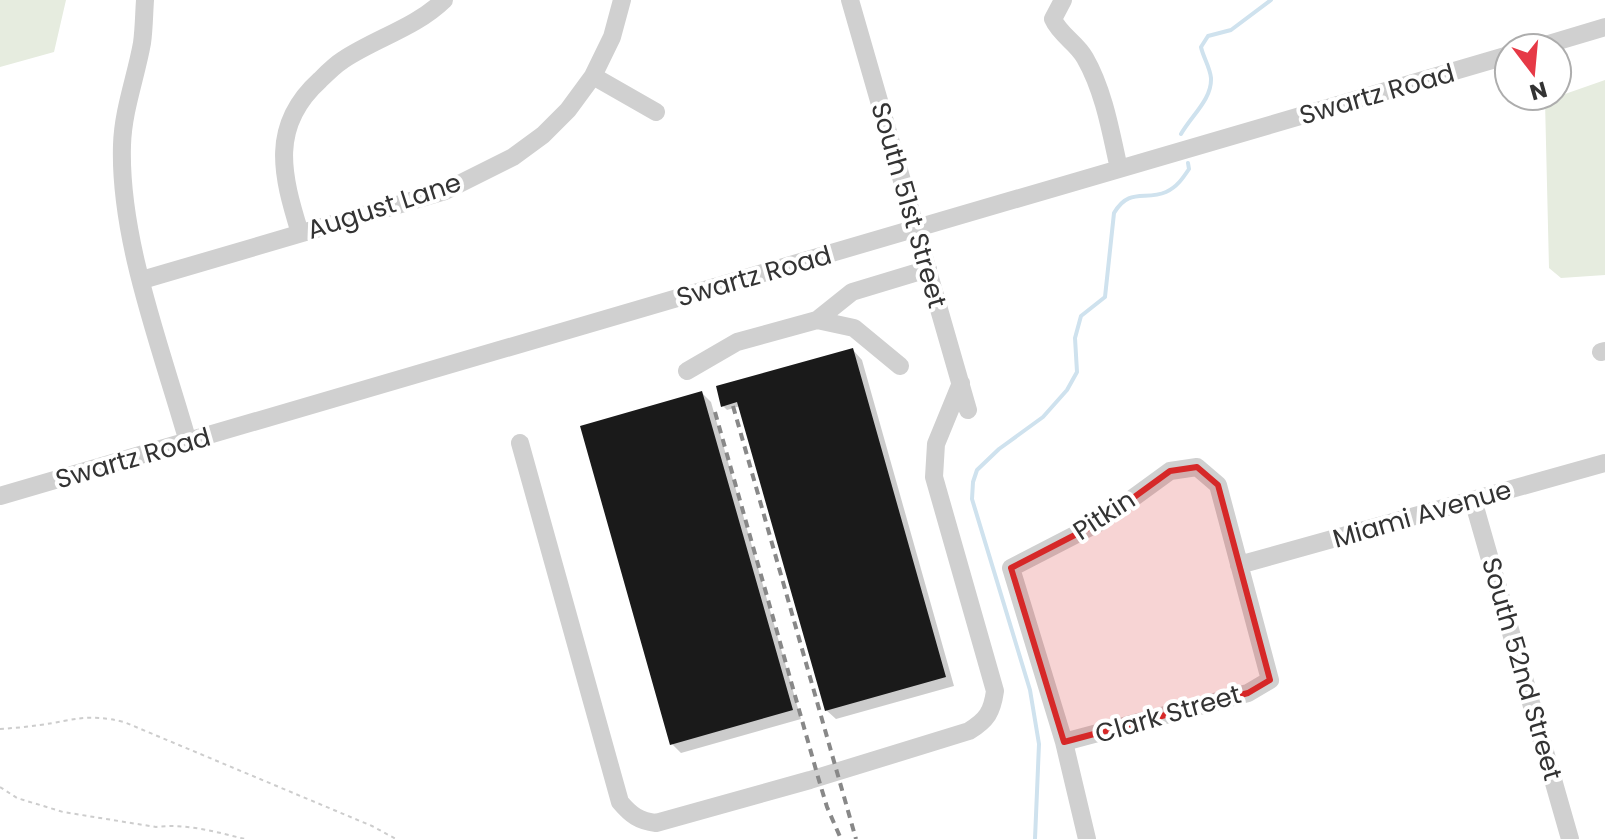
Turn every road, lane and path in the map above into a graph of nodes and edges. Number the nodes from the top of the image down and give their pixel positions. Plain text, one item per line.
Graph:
1 (145, 0) edge
2 (444, 0) edge
3 (622, 0) edge
4 (850, 0) edge
5 (1063, 0) edge
6 (1605, 27) edge
7 (1573, 37) edge
8 (1493, 60) edge
9 (593, 76) junction
10 (656, 112) dead end
11 (1119, 169) junction
12 (916, 228) junction
13 (300, 233) junction
14 (928, 269) junction
15 (142, 280) junction
16 (817, 320) junction
17 (900, 366) dead end
18 (687, 371) dead end
19 (961, 383) junction
20 (968, 410) dead end
21 (188, 442) junction
22 (520, 443) dead end
23 (1605, 463) edge
24 (0, 496) edge
25 (1473, 500) junction
26 (1239, 565) junction
27 (0, 729) edge
28 (1064, 742) junction
29 (0, 787) edge
30 (245, 839) edge
31 (396, 839) edge
32 (1087, 839) edge
33 (1570, 839) edge

1 - 15 street
2 - 13 street
3 - 9 street, August Lane
4 - 12 street, South 51st Street
5 - 11 street
6 - 7 street
8 - 11 street, Swartz Road
9 - 10 street
9 - 13 street, August Lane
11 - 12 street, Swartz Road
12 - 14 street, South 51st Street
12 - 21 street, Swartz Road
13 - 15 street, August Lane
14 - 16 street
14 - 19 street, South 51st Street
15 - 21 street
16 - 17 street
16 - 18 street
19 - 20 street, South 51st Street
19 - 22 street
21 - 24 street, Swartz Road
23 - 25 street, Miami Avenue
25 - 26 street, Miami Avenue
25 - 33 street, South 52nd Street
26 - 28 street, Clark Street
26 - 28 street, Pitkin
27 - 31 path
28 - 32 street
29 - 30 path

